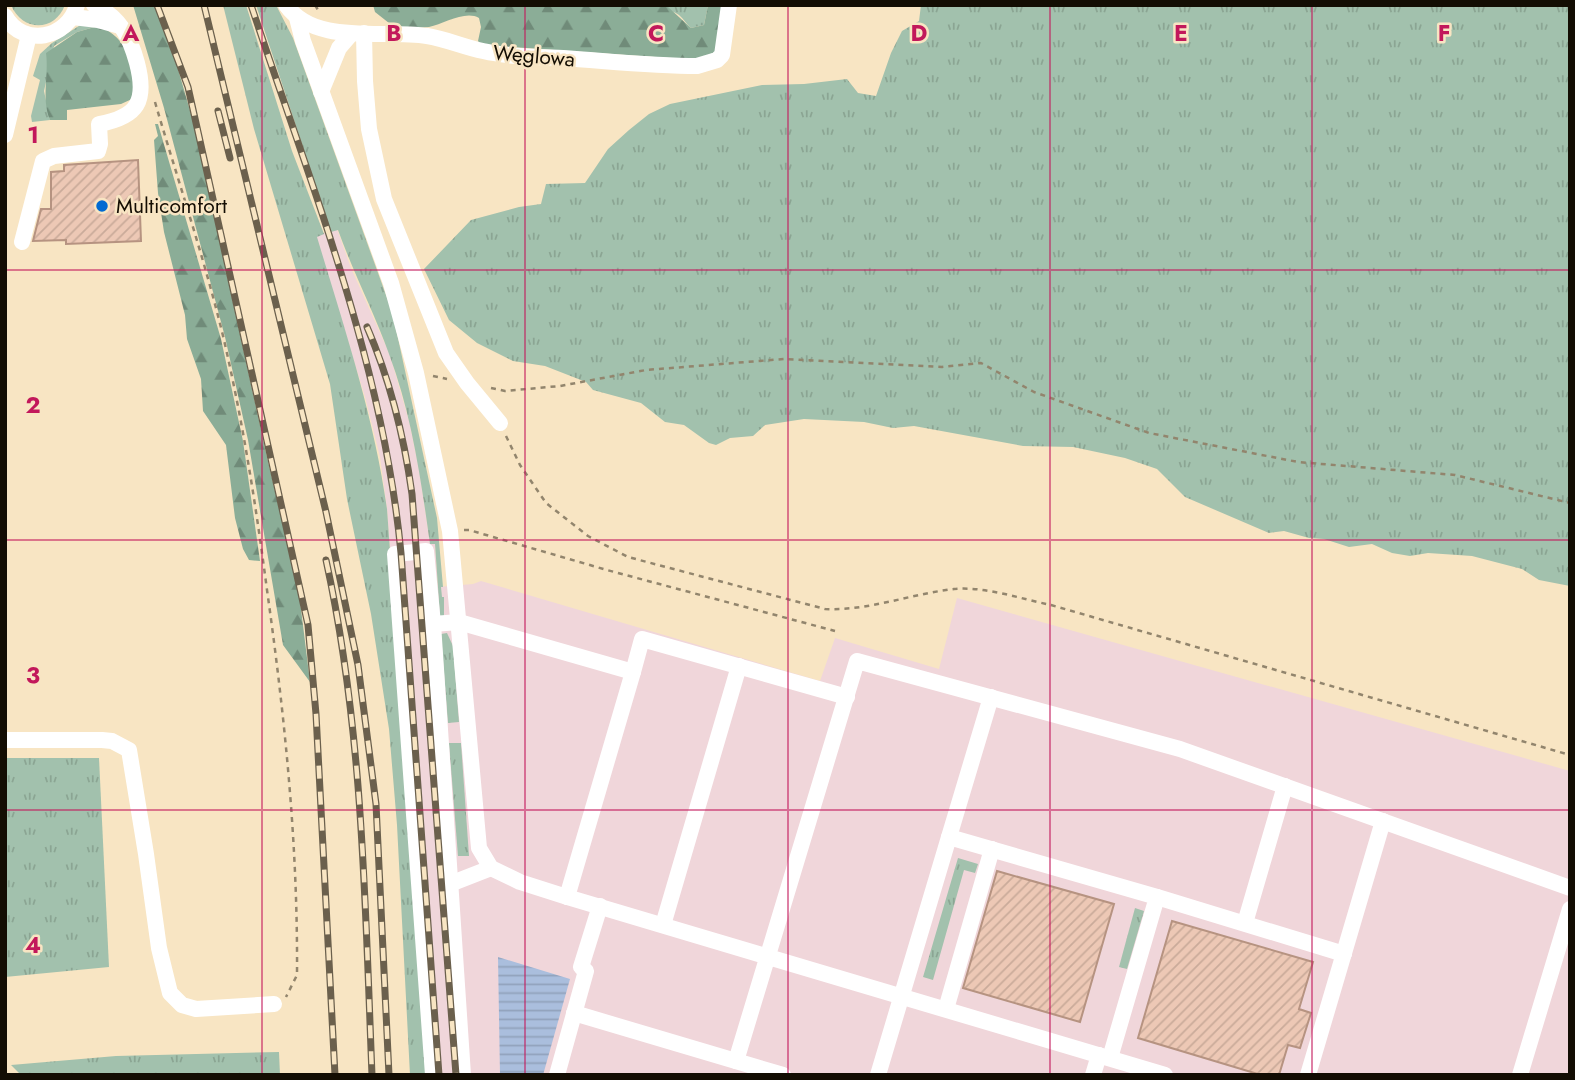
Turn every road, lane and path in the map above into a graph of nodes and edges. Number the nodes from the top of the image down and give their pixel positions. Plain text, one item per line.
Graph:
1 (94, 5) edge
2 (286, 5) edge
3 (729, 5) edge
4 (75, 11) edge
5 (5, 16) edge
6 (297, 18) junction
7 (122, 26) junction
8 (357, 34) junction
9 (29, 35) junction
10 (321, 92) junction
11 (153, 96) dead end
12 (5, 135) edge
13 (22, 242) dead end
14 (416, 373) junction
15 (467, 383) junction
16 (500, 423) joint
17 (1570, 503) edge
18 (450, 531) junction
19 (459, 622) junction
20 (433, 624) junction
21 (835, 631) dead end
22 (739, 666) junction
23 (633, 672) junction
24 (847, 697) junction
25 (991, 697) junction
26 (469, 731) junction
27 (440, 732) junction
28 (5, 740) edge
29 (1570, 755) edge
30 (1286, 786) junction
31 (1384, 821) junction
32 (949, 837) junction
33 (992, 849) junction
34 (491, 868) junction
35 (450, 884) junction
36 (1570, 888) edge
37 (567, 897) junction
38 (1157, 897) junction
39 (600, 906) junction
40 (1570, 909) edge
41 (1245, 923) junction
42 (663, 925) junction
43 (1344, 954) junction
44 (768, 956) junction
45 (902, 996) junction
46 (274, 1004) joint
47 (946, 1009) junction
48 (574, 1013) junction
49 (1104, 1056) junction
50 (737, 1061) junction
51 (433, 1075) edge
52 (463, 1075) edge
53 (556, 1075) edge
54 (783, 1075) edge
55 (878, 1075) edge
56 (1093, 1075) edge
57 (1166, 1075) edge
58 (1308, 1075) edge
59 (1520, 1075) edge

1 - 7 street
2 - 6 street
3 - 8 street, Węglowa
4 - 7 street
4 - 9 street
5 - 9 street
6 - 8 street, Węglowa
6 - 10 street
7 - 13 street
8 - 10 street
8 - 15 street
9 - 12 street
10 - 14 street
11 - 46 path
14 - 15 path
14 - 18 street
15 - 16 street
15 - 17 path
16 - 29 path
18 - 19 street
18 - 21 path
19 - 20 street
19 - 23 street
19 - 26 street
20 - 27 street
20 - 51 street
22 - 23 street
22 - 24 street
22 - 42 street
23 - 37 street
24 - 25 street
24 - 44 street
25 - 30 street
25 - 32 street
26 - 27 street
26 - 34 street
27 - 35 street
28 - 46 street
30 - 31 street
30 - 41 street
31 - 36 street
31 - 43 street
32 - 33 street
32 - 45 street
33 - 38 street
33 - 47 street
34 - 35 street
34 - 37 street
35 - 52 street
37 - 39 street
38 - 41 street
38 - 49 street
39 - 42 street
39 - 48 street
40 - 59 street
41 - 43 street
42 - 44 street
43 - 58 street
44 - 45 street
44 - 50 street
45 - 47 street
45 - 55 street
47 - 49 street
48 - 50 street
48 - 53 street
49 - 56 street
49 - 57 street
50 - 54 street

